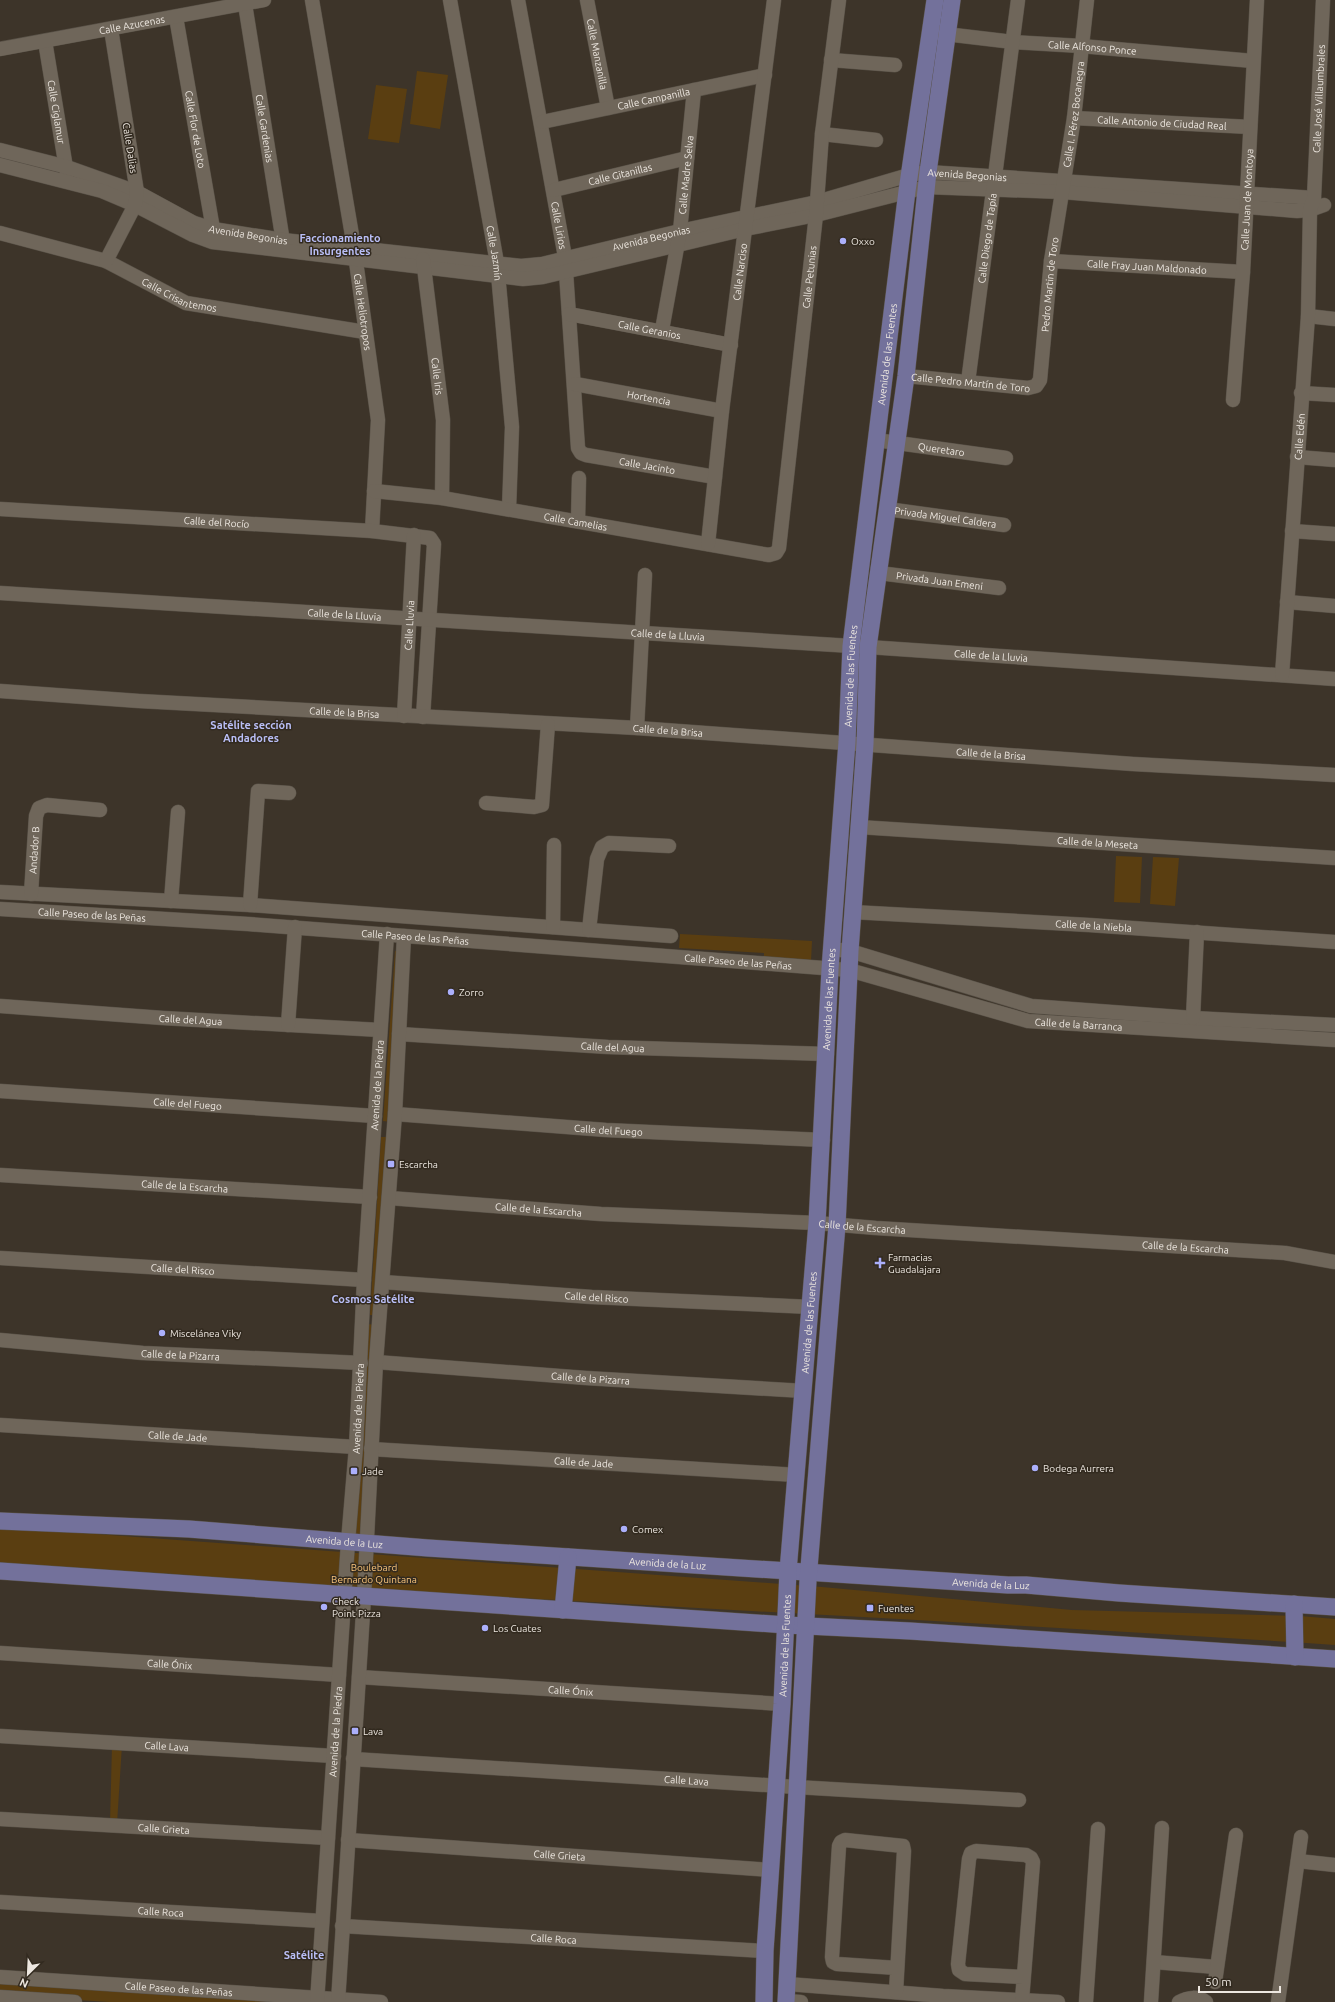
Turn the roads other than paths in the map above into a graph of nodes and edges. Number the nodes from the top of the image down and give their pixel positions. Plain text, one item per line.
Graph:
1 (264, 0) edge
2 (312, 0) edge
3 (450, 0) edge
4 (518, 0) edge
5 (587, 0) edge
6 (774, 0) edge
7 (839, 0) edge
8 (935, 0) edge
9 (952, 0) edge
10 (1018, 0) edge
11 (1087, 0) edge
12 (1257, 0) edge
13 (1324, 0) edge
14 (1335, 1) edge
15 (245, 4) junction
16 (176, 17) junction
17 (111, 29) junction
18 (939, 33) junction
19 (45, 41) junction
20 (1013, 42) junction
21 (1081, 46) junction
22 (0, 49) edge
23 (831, 60) junction
24 (1253, 61) junction
25 (895, 65) dead end
26 (765, 75) junction
27 (694, 90) junction
28 (608, 108) junction
29 (1074, 118) junction
30 (542, 122) junction
31 (1250, 127) junction
32 (822, 134) junction
33 (876, 140) dead end
34 (0, 150) edge
35 (687, 158) junction
36 (0, 165) edge
37 (67, 167) junction
38 (927, 180) junction
39 (67, 182) junction
40 (908, 183) junction
41 (994, 183) junction
42 (1063, 187) junction
43 (554, 190) junction
44 (136, 198) junction
45 (1247, 199) junction
46 (1321, 205) edge
47 (816, 209) junction
48 (746, 223) junction
49 (680, 231) junction
50 (0, 232) edge
51 (213, 236) junction
52 (678, 245) junction
53 (284, 246) junction
54 (355, 253) junction
55 (565, 257) junction
56 (106, 261) junction
57 (424, 261) junction
58 (1051, 261) junction
59 (497, 263) junction
60 (566, 271) junction
61 (1244, 272) junction
62 (498, 277) junction
63 (569, 314) junction
64 (1308, 316) junction
65 (1335, 319) edge
66 (662, 330) junction
67 (365, 332) junction
68 (731, 345) junction
69 (906, 376) junction
70 (968, 382) junction
71 (575, 384) junction
72 (1036, 386) joint
73 (1301, 393) junction
74 (1335, 395) edge
75 (1233, 400) dead end
76 (722, 411) junction
77 (876, 440) junction
78 (896, 443) junction
79 (580, 453) joint
80 (1297, 457) junction
81 (1006, 458) dead end
82 (1335, 460) edge
83 (715, 477) junction
84 (579, 478) dead end
85 (374, 491) junction
86 (442, 498) junction
87 (0, 509) edge
88 (509, 509) junction
89 (887, 509) junction
90 (578, 521) junction
91 (1004, 525) dead end
92 (372, 531) junction
93 (1292, 531) junction
94 (1335, 534) edge
95 (414, 535) junction
96 (433, 540) joint
97 (708, 544) junction
98 (776, 553) joint
99 (879, 573) junction
100 (645, 575) dead end
101 (999, 588) dead end
102 (0, 593) edge
103 (1287, 602) junction
104 (1335, 606) edge
105 (409, 618) junction
106 (429, 620) junction
107 (640, 634) junction
108 (851, 646) junction
109 (868, 647) junction
110 (1282, 675) junction
111 (1335, 679) edge
112 (0, 691) edge
113 (404, 716) junction
114 (423, 717) junction
115 (548, 724) junction
116 (637, 728) junction
117 (847, 742) junction
118 (865, 744) junction
119 (1335, 775) edge
120 (290, 793) dead end
121 (486, 803) dead end
122 (100, 810) dead end
123 (178, 812) dead end
124 (859, 826) junction
125 (554, 845) dead end
126 (669, 846) dead end
127 (1335, 858) edge
128 (0, 892) edge
129 (31, 894) junction
130 (171, 901) junction
131 (250, 905) junction
132 (0, 909) edge
133 (852, 912) junction
134 (295, 927) junction
135 (553, 928) junction
136 (589, 930) junction
137 (1197, 932) junction
138 (387, 934) junction
139 (404, 936) junction
140 (671, 936) dead end
141 (1335, 942) edge
142 (831, 949) junction
143 (850, 951) junction
144 (830, 969) junction
145 (850, 970) junction
146 (0, 1006) edge
147 (1193, 1018) junction
148 (288, 1025) junction
149 (1335, 1025) edge
150 (380, 1030) junction
151 (399, 1034) junction
152 (1335, 1040) edge
153 (827, 1054) junction
154 (0, 1091) edge
155 (395, 1114) junction
156 (375, 1123) junction
157 (394, 1130) junction
158 (822, 1140) junction
159 (0, 1175) edge
160 (370, 1198) junction
161 (389, 1198) junction
162 (818, 1223) junction
163 (837, 1225) junction
164 (0, 1258) edge
165 (1335, 1262) edge
166 (364, 1280) junction
167 (383, 1282) junction
168 (811, 1307) junction
169 (363, 1323) junction
170 (380, 1324) junction
171 (0, 1340) edge
172 (376, 1362) junction
173 (362, 1363) junction
174 (804, 1391) junction
175 (0, 1424) edge
176 (356, 1447) junction
177 (371, 1449) junction
178 (797, 1476) junction
179 (794, 1501) junction
180 (0, 1521) edge
181 (812, 1527) junction
182 (348, 1542) junction
183 (366, 1544) junction
184 (568, 1557) junction
185 (0, 1571) edge
186 (788, 1571) junction
187 (808, 1573) junction
188 (345, 1596) junction
189 (364, 1597) junction
190 (1294, 1604) junction
191 (1335, 1607) edge
192 (563, 1610) junction
193 (786, 1625) junction
194 (806, 1626) junction
195 (0, 1653) edge
196 (1295, 1657) junction
197 (1335, 1659) edge
198 (339, 1675) junction
199 (359, 1677) junction
200 (782, 1704) junction
201 (0, 1736) edge
202 (334, 1756) junction
203 (354, 1759) junction
204 (777, 1786) junction
205 (796, 1787) junction
206 (331, 1799) junction
207 (351, 1799) junction
208 (1019, 1800) dead end
209 (0, 1819) edge
210 (1162, 1828) dead end
211 (1098, 1829) dead end
212 (1236, 1835) dead end
213 (1301, 1837) dead end
214 (328, 1838) junction
215 (348, 1840) junction
216 (1298, 1861) junction
217 (1335, 1865) edge
218 (771, 1870) junction
219 (0, 1902) edge
220 (322, 1921) junction
221 (342, 1926) junction
222 (765, 1951) junction
223 (1154, 1962) junction
224 (1216, 1967) junction
225 (897, 1968) junction
226 (0, 1977) edge
227 (1023, 1977) junction
228 (1215, 1982) dead end
229 (896, 1992) junction
230 (0, 1997) edge
231 (790, 1997) edge
232 (943, 1999) edge
233 (317, 2000) edge
234 (1022, 2000) junction
235 (338, 2001) edge
236 (75, 2002) edge
237 (381, 2002) edge
238 (764, 2002) edge
239 (1058, 2002) edge
240 (1086, 2002) edge
241 (1151, 2002) edge
242 (1179, 2002) edge
243 (1206, 2002) edge
244 (1278, 2002) edge

1 - 15 street, Calle Azucenas
2 - 54 street, Calle Heliotropos
3 - 59 street, Calle Jazmín
4 - 30 street, Calle Lirios
5 - 28 street, Calle Manzanilla
6 - 26 street, Calle Narciso
7 - 23 street, Calle Petunias
8 - 18 main road, Avenida de las Fuentes
9 - 18 main road, Avenida de las Fuentes
10 - 20 street, Calle Diego de Tapía
11 - 21 street, Calle I. Pérez Bocanegra
12 - 24 street, Calle Juan de Montoya
13 - 14 street
13 - 46 street, Calle José Villaumbrales
15 - 16 street, Calle Azucenas
15 - 53 street, Calle Gardenias
16 - 17 street, Calle Azucenas
16 - 51 street, Calle Flor de Loto
17 - 19 street, Calle Azucenas
17 - 44 street, Calle Dalias
18 - 20 street, Calle Alfonso Ponce
18 - 38 main road, Avenida de las Fuentes
18 - 40 main road, Avenida de las Fuentes
19 - 22 street, Calle Azucenas
19 - 37 street, Calle Ciglamur
20 - 21 street, Calle Alfonso Ponce
20 - 41 street, Calle Diego de Tapía
21 - 24 street, Calle Alfonso Ponce
21 - 29 street, Calle I. Pérez Bocanegra
23 - 25 street
23 - 32 street, Calle Petunias
24 - 31 street, Calle Juan de Montoya
26 - 27 street, Calle Campanilla
26 - 48 street, Calle Narciso
27 - 28 street, Calle Campanilla
27 - 35 street, Calle Madre Selva
28 - 30 street, Calle Campanilla
29 - 31 street, Calle Antonio de Ciudad Real
29 - 42 street, Calle I. Pérez Bocanegra
30 - 43 street, Calle Lirios
31 - 45 street, Calle Juan de Montoya
32 - 33 street
32 - 47 street, Calle Petunias
34 - 37 street, Avenida Begonias
35 - 43 street, Calle Gitanillas
35 - 49 street, Calle Madre Selva
36 - 39 street, Avenida Begonias
37 - 39 street, Calle Ciglamur
37 - 44 street, Avenida Begonias
38 - 40 street, Avenida Begonias
38 - 41 street, Avenida Begonias
38 - 69 main road, Avenida de las Fuentes
39 - 44 street, Avenida Begonias
40 - 47 street, Avenida Begonias
40 - 77 main road, Avenida de las Fuentes
41 - 42 street, Avenida Begonias
41 - 70 street, Calle Diego de Tapía
42 - 45 street, Avenida Begonias
42 - 58 street, Pedro Martin de Toro
43 - 55 street, Calle Lirios
44 - 51 street, Avenida Begonias
44 - 56 street
45 - 46 street, Avenida Begonias
45 - 61 street, Calle Juan de Montoya
46 - 64 street, Calle Edén
47 - 48 street, Avenida Begonias
47 - 98 street, Calle Petunias
48 - 49 street, Avenida Begonias
48 - 52 street, Avenida Begonias
48 - 68 street, Calle Narciso
49 - 52 street, Calle Madre Selva
49 - 55 street, Avenida Begonias
50 - 56 street, Calle Crisantemos
51 - 53 street, Avenida Begonias
52 - 60 street, Avenida Begonias
52 - 66 street, Calle Madre Selva
53 - 54 street, Avenida Begonias
54 - 57 street, Avenida Begonias
54 - 67 street, Calle Heliotropos
55 - 59 street, Avenida Begonias
55 - 60 street, Calle Lirios
56 - 67 street, Calle Crisantemos
57 - 59 street, Avenida Begonias
57 - 62 street, Avenida Begonias
57 - 86 street, Calle Iris
58 - 61 street, Calle Fray Juan Maldonado
58 - 72 street, Pedro Martin de Toro
59 - 62 street, Calle Jazmín
60 - 62 street, Avenida Begonias
60 - 63 street, Calle Lirios
61 - 75 street, Calle Juan de Montoya
62 - 88 street, Calle Jazmín
63 - 66 street, Calle Geranios
63 - 71 street, Calle Lirios
64 - 65 street
64 - 73 street, Calle Edén
66 - 68 street, Calle Geranios
67 - 85 street, Calle Heliotropos
68 - 76 street, Calle Narciso
69 - 70 street, Calle Pedro Martín de Toro
69 - 78 main road, Avenida de las Fuentes
70 - 72 street, Calle Pedro Martín de Toro
71 - 76 street, Hortencia
71 - 79 street, Calle Lirios
73 - 74 street
73 - 80 street, Calle Edén
76 - 83 street, Calle Narciso
77 - 78 street, Queretaro
77 - 108 main road, Avenida de las Fuentes
78 - 81 street, Queretaro
78 - 89 main road, Avenida de las Fuentes
79 - 83 street, Calle Jacinto
80 - 82 street
80 - 93 street, Calle Edén
83 - 97 street, Calle Narciso
84 - 90 street
85 - 86 street, Calle Camelias
85 - 92 street, Calle Heliotropos
86 - 88 street, Calle Camelias
87 - 92 street, Calle del Rocío
88 - 90 street, Calle Camelias
89 - 91 street, Privada Miguel Caldera
89 - 99 main road, Avenida de las Fuentes
90 - 97 street, Calle Camelias
92 - 95 street, Calle del Rocío
93 - 94 street
93 - 103 street, Calle Edén
95 - 96 street, Calle del Rocío
95 - 105 street, Calle Lluvia
96 - 106 street, Calle Lluvia
97 - 98 street, Calle Camelias
99 - 101 street, Privada Juan Emeni
99 - 109 main road, Avenida de las Fuentes
100 - 107 street
102 - 105 street, Calle de la Lluvia
103 - 104 street
103 - 110 street, Calle Edén
105 - 106 street, Calle de la Lluvia
105 - 113 street, Calle Lluvia
106 - 107 street, Calle de la Lluvia
106 - 114 street, Calle Lluvia
107 - 108 street, Calle de la Lluvia
107 - 116 street
108 - 109 street, Calle de la Lluvia
108 - 117 main road, Avenida de las Fuentes
109 - 110 street, Calle de la Lluvia
109 - 118 main road, Avenida de las Fuentes
110 - 111 street, Calle de la Lluvia
112 - 113 street, Calle de la Brisa
113 - 114 street, Calle de la Brisa
114 - 115 street, Calle de la Brisa
115 - 116 street, Calle de la Brisa
115 - 121 street
116 - 117 street, Calle de la Brisa
117 - 118 street, Calle de la Brisa
117 - 142 main road, Avenida de las Fuentes
118 - 119 street, Calle de la Brisa
118 - 124 main road, Avenida de las Fuentes
120 - 131 street
122 - 129 street, Andador B
123 - 130 street
124 - 127 street, Calle de la Meseta
124 - 133 main road, Avenida de las Fuentes
125 - 135 street
126 - 136 street
128 - 129 street, Calle Paseo de las Peñas
129 - 130 street, Calle Paseo de las Peñas
130 - 131 street, Calle Paseo de las Peñas
131 - 135 street, Calle Paseo de las Peñas
132 - 134 street, Calle Paseo de las Peñas
133 - 137 street, Calle de la Niebla
133 - 143 main road, Avenida de las Fuentes
134 - 138 street, Calle Paseo de las Peñas
134 - 148 street
135 - 136 street, Calle Paseo de las Peñas
136 - 140 street, Calle Paseo de las Peñas
137 - 141 street, Calle de la Niebla
137 - 147 street
138 - 139 street, Calle Paseo de las Peñas
138 - 150 street, Avenida de la Piedra
139 - 144 street, Calle Paseo de las Peñas
139 - 151 street, Avenida de la Piedra
142 - 143 street, Calle de la Barranca
142 - 144 main road, Avenida de las Fuentes
143 - 145 main road, Avenida de las Fuentes
143 - 147 street, Calle de la Barranca
144 - 145 street, Calle de la Barranca
144 - 153 main road, Avenida de las Fuentes
145 - 152 street, Calle de la Barranca
145 - 163 main road, Avenida de las Fuentes
146 - 148 street, Calle del Agua
147 - 149 street, Calle de la Barranca
148 - 150 street, Calle del Agua
150 - 156 street, Avenida de la Piedra
151 - 153 street, Calle del Agua
151 - 155 street, Avenida de la Piedra
153 - 158 main road, Avenida de las Fuentes
154 - 156 street, Calle del Fuego
155 - 157 street, Avenida de la Piedra
155 - 158 street, Calle del Fuego
156 - 157 street, Calle del Fuego
156 - 160 street, Avenida de la Piedra
157 - 161 street, Avenida de la Piedra
158 - 162 main road, Avenida de las Fuentes
159 - 160 street, Calle de la Escarcha
160 - 166 street, Avenida de la Piedra
161 - 162 street, Calle de la Escarcha
161 - 167 street, Avenida de la Piedra
162 - 163 street, Calle de la Escarcha
162 - 168 main road, Avenida de las Fuentes
163 - 165 street, Calle de la Escarcha
163 - 181 main road, Avenida de las Fuentes
164 - 166 street, Calle del Risco
166 - 169 street, Avenida de la Piedra
167 - 168 street, Calle del Risco
167 - 170 street, Avenida de la Piedra
168 - 174 main road, Avenida de las Fuentes
169 - 170 street
169 - 173 street, Avenida de la Piedra
170 - 172 street, Avenida de la Piedra
171 - 173 street, Calle de la Pizarra
172 - 174 street, Calle de la Pizarra
172 - 177 street, Avenida de la Piedra
173 - 176 street, Avenida de la Piedra
174 - 178 main road, Avenida de las Fuentes
175 - 176 street, Calle de Jade
176 - 182 street, Avenida de la Piedra
177 - 178 street, Calle de Jade
177 - 183 street, Avenida de la Piedra
178 - 179 main road, Avenida de las Fuentes
179 - 181 street
179 - 186 main road, Avenida de las Fuentes
180 - 182 main road, Avenida de la Luz
181 - 187 main road, Avenida de las Fuentes
182 - 183 main road, Avenida de la Luz
182 - 188 street, Avenida de la Piedra
183 - 184 main road, Avenida de la Luz
183 - 189 street, Avenida de la Piedra
184 - 186 main road, Avenida de la Luz
184 - 192 main road
185 - 188 main road
186 - 187 main road, Avenida de la Luz
186 - 193 main road, Avenida de las Fuentes
187 - 190 main road, Avenida de la Luz
187 - 194 main road, Avenida de las Fuentes
188 - 189 main road
188 - 198 street, Avenida de la Piedra
189 - 192 main road
189 - 199 street, Avenida de la Piedra
190 - 191 main road, Avenida de la Luz
190 - 196 main road
192 - 193 main road
193 - 194 main road
193 - 200 main road, Avenida de las Fuentes
194 - 196 main road
194 - 205 main road, Avenida de las Fuentes
195 - 198 street, Calle Ónix
196 - 197 main road
198 - 202 street, Avenida de la Piedra
199 - 200 street, Calle Ónix
199 - 203 street, Avenida de la Piedra
200 - 204 main road, Avenida de las Fuentes
201 - 202 street, Calle Lava
202 - 206 street, Avenida de la Piedra
203 - 204 street, Calle Lava
203 - 207 street, Avenida de la Piedra
204 - 205 street, Calle Lava
204 - 218 main road, Avenida de las Fuentes
205 - 208 street, Calle Lava
205 - 231 main road, Avenida de las Fuentes
206 - 207 street
206 - 214 street, Avenida de la Piedra
207 - 215 street, Avenida de la Piedra
209 - 214 street, Calle Grieta
210 - 223 street
211 - 240 street
212 - 224 street
213 - 216 street
214 - 220 street, Avenida de la Piedra
215 - 218 street, Calle Grieta
215 - 221 street, Avenida de la Piedra
216 - 217 street
216 - 244 street
218 - 222 main road, Avenida de las Fuentes
219 - 220 street, Calle Roca
220 - 233 street, Avenida de la Piedra
221 - 222 street, Calle Roca
221 - 235 street, Avenida de la Piedra
222 - 238 main road, Avenida de las Fuentes
223 - 224 street
223 - 241 street
224 - 228 street
225 - 225 street
225 - 229 street
226 - 233 street, Calle Paseo de las Peñas
227 - 227 street
227 - 234 street
229 - 231 street
229 - 232 street
230 - 236 street
232 - 234 street
233 - 235 street, Calle Paseo de las Peñas
234 - 239 street
235 - 237 street, Calle Paseo de las Peñas
242 - 243 street

